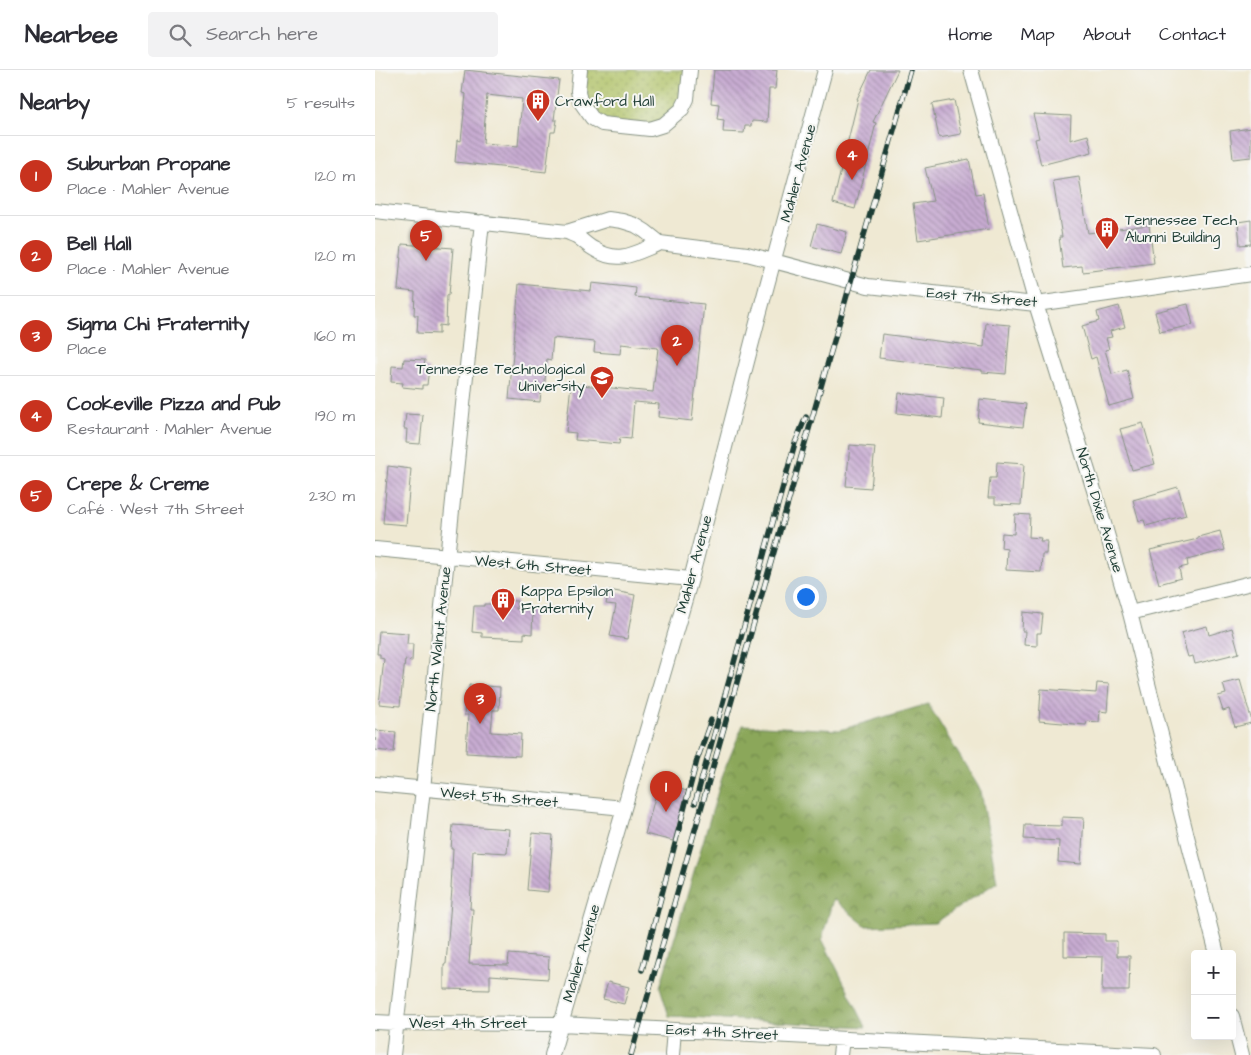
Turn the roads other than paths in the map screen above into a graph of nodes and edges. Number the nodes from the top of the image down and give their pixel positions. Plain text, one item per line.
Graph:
1 (580, 70) edge
2 (690, 70) edge
3 (825, 70) edge
4 (971, 70) edge
5 (375, 211) edge
6 (482, 222) junction
7 (567, 232) junction
8 (660, 243) junction
9 (775, 260) junction
10 (1251, 274) edge
11 (1036, 304) junction
12 (375, 549) edge
13 (447, 557) junction
14 (691, 579) junction
15 (1251, 583) edge
16 (1131, 613) junction
17 (375, 784) edge
18 (423, 789) junction
19 (624, 808) junction
20 (1216, 950) edge
21 (375, 1022) edge
22 (396, 1023) junction
23 (561, 1024) junction
24 (674, 1030) junction
25 (1236, 1032) edge
26 (842, 1039) junction
27 (393, 1055) edge
28 (552, 1055) edge
29 (672, 1055) edge
30 (840, 1055) edge
31 (1154, 1055) edge
32 (1242, 1055) edge

1 - 2 street
3 - 9 street, Mahler Avenue
4 - 11 street, North Dixie Avenue
5 - 6 street
6 - 7 street
6 - 13 street, North Walnut Avenue
7 - 8 street
7 - 8 street
8 - 9 street, East 7th Street
9 - 11 street, East 7th Street
9 - 14 street, Mahler Avenue
10 - 11 street, East 7th Street
11 - 16 street, North Dixie Avenue
12 - 13 street, West 6th Street
13 - 14 street, West 6th Street
13 - 18 street, North Walnut Avenue
14 - 19 street, Mahler Avenue
15 - 16 street
16 - 20 street, North Dixie Avenue
17 - 18 street, West 5th Street
18 - 19 street, West 5th Street
18 - 22 street, North Walnut Avenue
19 - 23 street, Mahler Avenue
21 - 22 street, West 4th Street
22 - 23 street, West 4th Street
22 - 27 street, North Walnut Avenue
23 - 24 street, East 4th Street
23 - 28 street, Mahler Avenue
24 - 26 street, East 4th Street
24 - 29 street
25 - 32 street
26 - 30 street
26 - 31 street, East 4th Street

